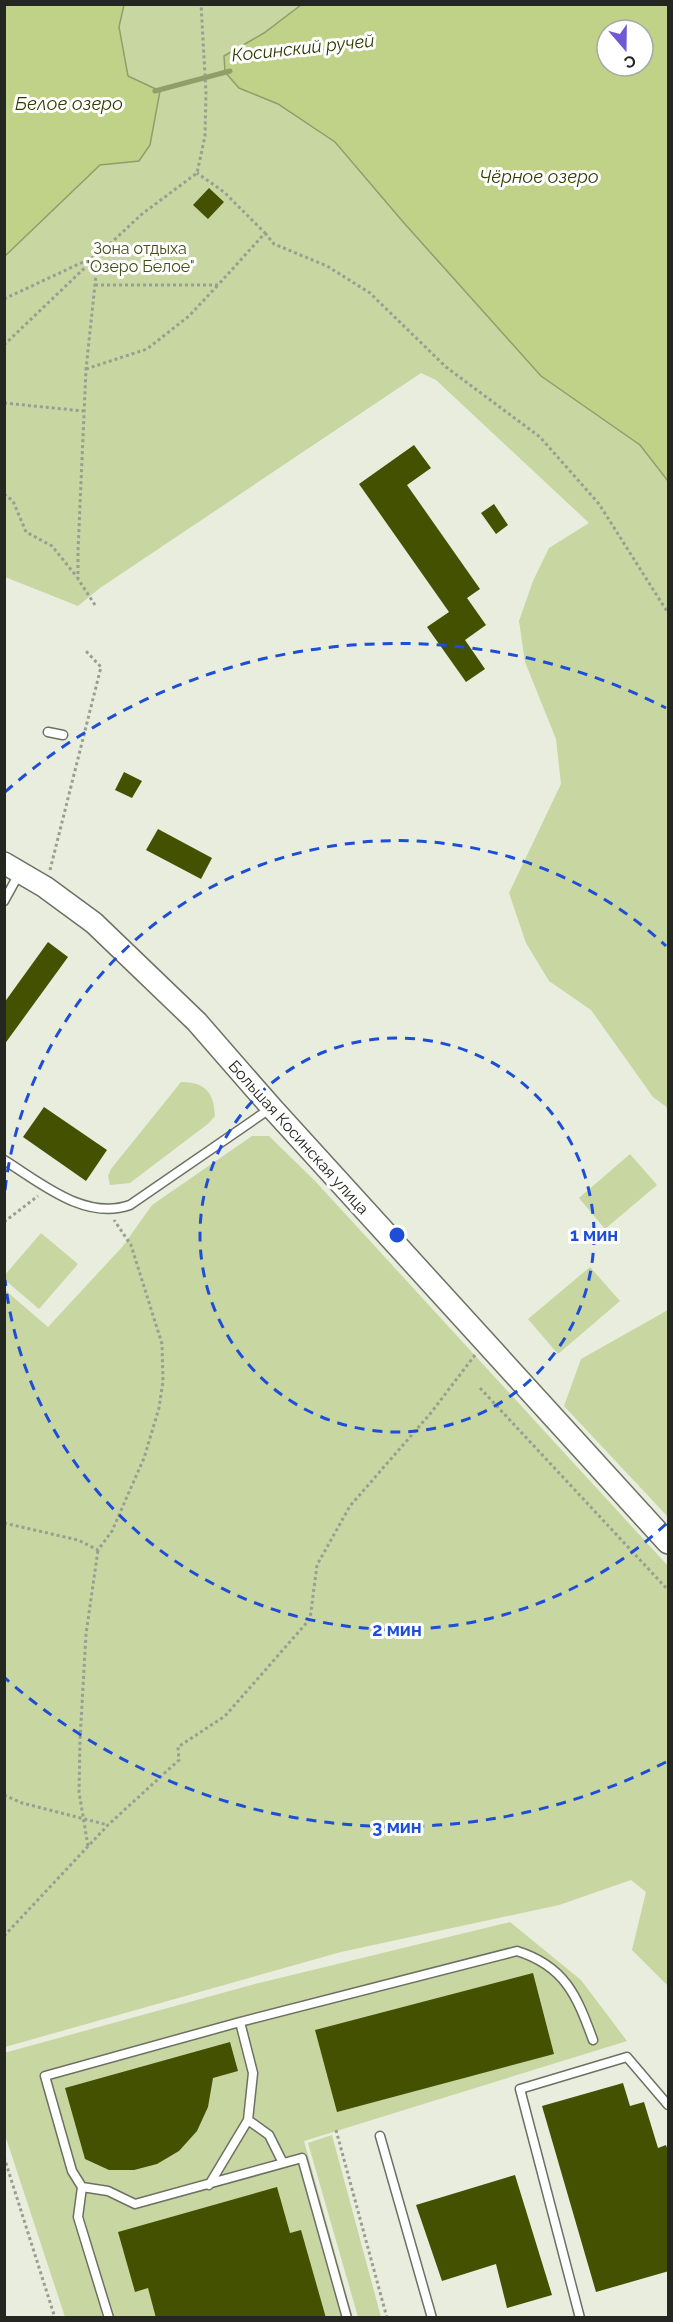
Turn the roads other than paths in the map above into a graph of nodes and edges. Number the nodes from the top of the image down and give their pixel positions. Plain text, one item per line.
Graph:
1 (48, 732) dead end
2 (63, 735) dead end
3 (12, 867) edge
4 (4, 901) edge
5 (272, 1108) junction
6 (4, 1160) edge
7 (669, 1543) edge
8 (240, 2022) junction
9 (593, 2040) dead end
10 (669, 2105) edge
11 (248, 2120) junction
12 (380, 2136) dead end
13 (283, 2163) junction
14 (209, 2185) junction
15 (82, 2187) junction
16 (109, 2318) edge
17 (347, 2318) edge
18 (432, 2318) edge
19 (580, 2318) edge

1 - 2 lane
3 - 4 lane
3 - 5 street, Большая Косинская улица
5 - 6 lane
5 - 7 street, Большая Косинская улица
8 - 9 lane
8 - 11 lane
8 - 15 lane
10 - 19 lane
11 - 13 lane
11 - 14 lane
12 - 18 lane
13 - 14 lane
13 - 17 lane
14 - 15 lane
15 - 16 lane

